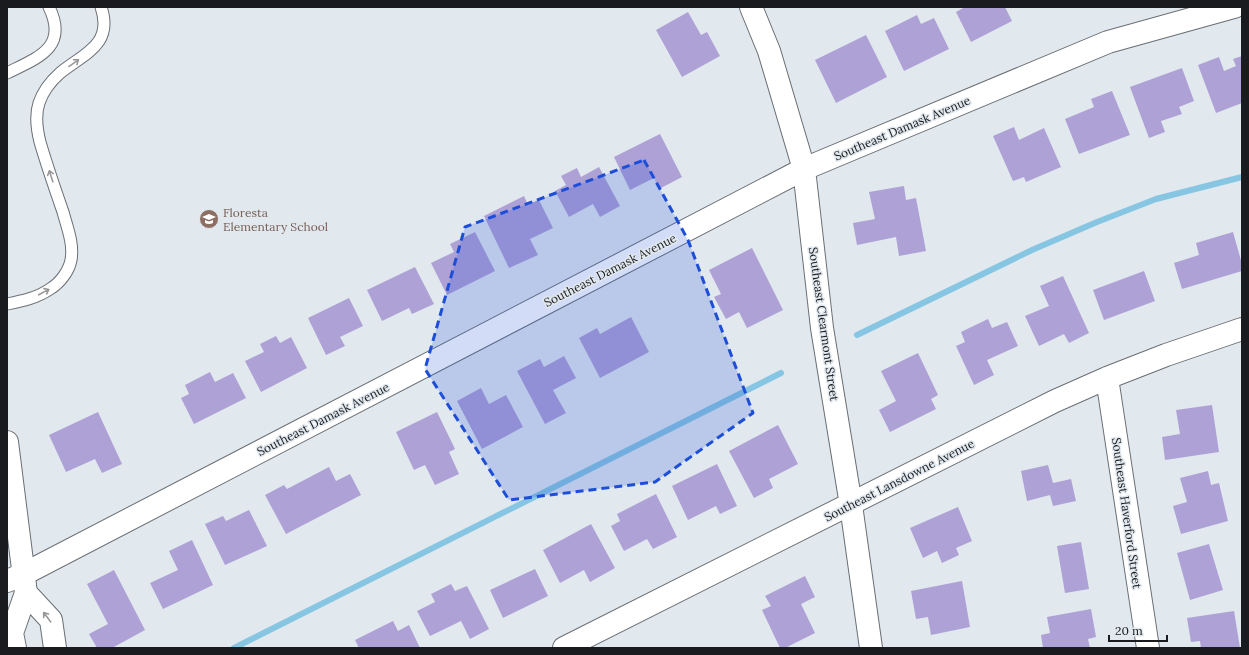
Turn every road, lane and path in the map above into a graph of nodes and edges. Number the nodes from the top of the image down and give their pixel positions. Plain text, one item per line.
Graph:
1 (49, 7) edge
2 (101, 7) edge
3 (752, 7) edge
4 (1234, 7) edge
5 (7, 73) edge
6 (804, 169) junction
7 (7, 304) edge
8 (1242, 329) edge
9 (1107, 378) junction
10 (7, 442) edge
11 (851, 505) junction
12 (19, 583) edge
13 (597, 640) edge
14 (15, 648) edge
15 (55, 648) edge
16 (564, 648) edge
17 (871, 648) edge
18 (1148, 648) edge

1 - 5 lane
7 -> 2 lane
3 - 6 street, Southeast Clearmont Street
4 - 6 street, Southeast Damask Avenue
6 - 11 street, Southeast Clearmont Street
6 - 12 street, Southeast Damask Avenue
8 - 9 street, Southeast Lansdowne Avenue
9 - 11 street, Southeast Lansdowne Avenue
9 - 18 street, Southeast Haverford Street
10 - 12 street
11 - 13 street, Southeast Lansdowne Avenue
11 - 17 street, Southeast Clearmont Street
12 - 14 street
15 -> 12 street
13 - 16 street, Southeast Lansdowne Avenue

